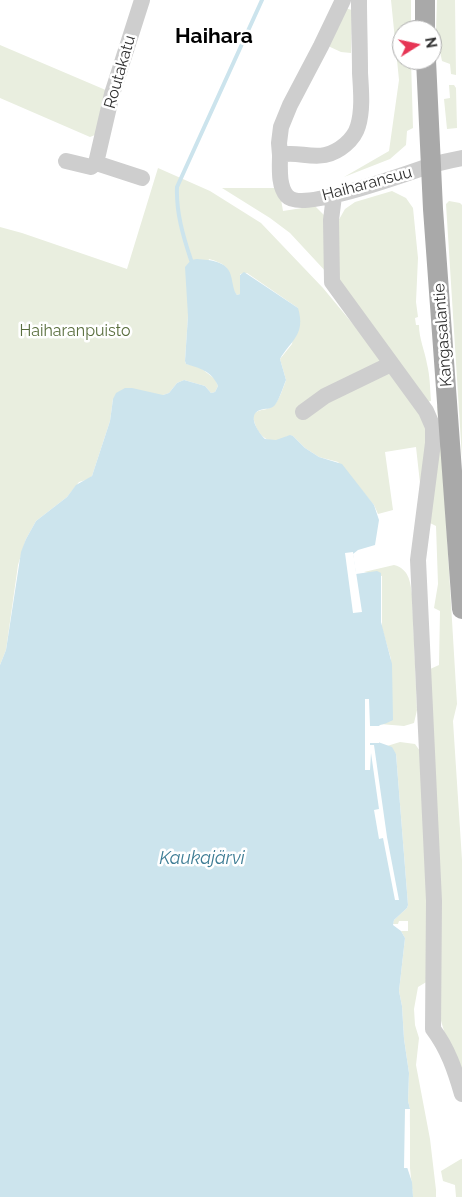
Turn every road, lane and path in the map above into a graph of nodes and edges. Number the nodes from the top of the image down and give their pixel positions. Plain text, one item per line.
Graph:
1 (142, 0) edge
2 (343, 0) edge
3 (359, 0) edge
4 (425, 0) edge
5 (425, 20) edge
6 (426, 70) edge
7 (280, 155) junction
8 (462, 158) edge
9 (66, 161) dead end
10 (96, 163) junction
11 (431, 166) junction
12 (142, 178) dead end
13 (334, 196) junction
14 (392, 364) junction
15 (303, 412) dead end
16 (462, 610) edge
17 (462, 1094) edge

1 - 10 street, Routakatu
2 - 7 street
3 - 7 street
4 - 5 main road
6 - 11 main road, Kangasalantie
7 - 13 street, Haiharansuu
8 - 11 street, Haiharansuu
9 - 10 street
10 - 12 street
11 - 13 street, Haiharansuu
11 - 16 main road, Kangasalantie
13 - 14 street
14 - 15 street
14 - 17 street

